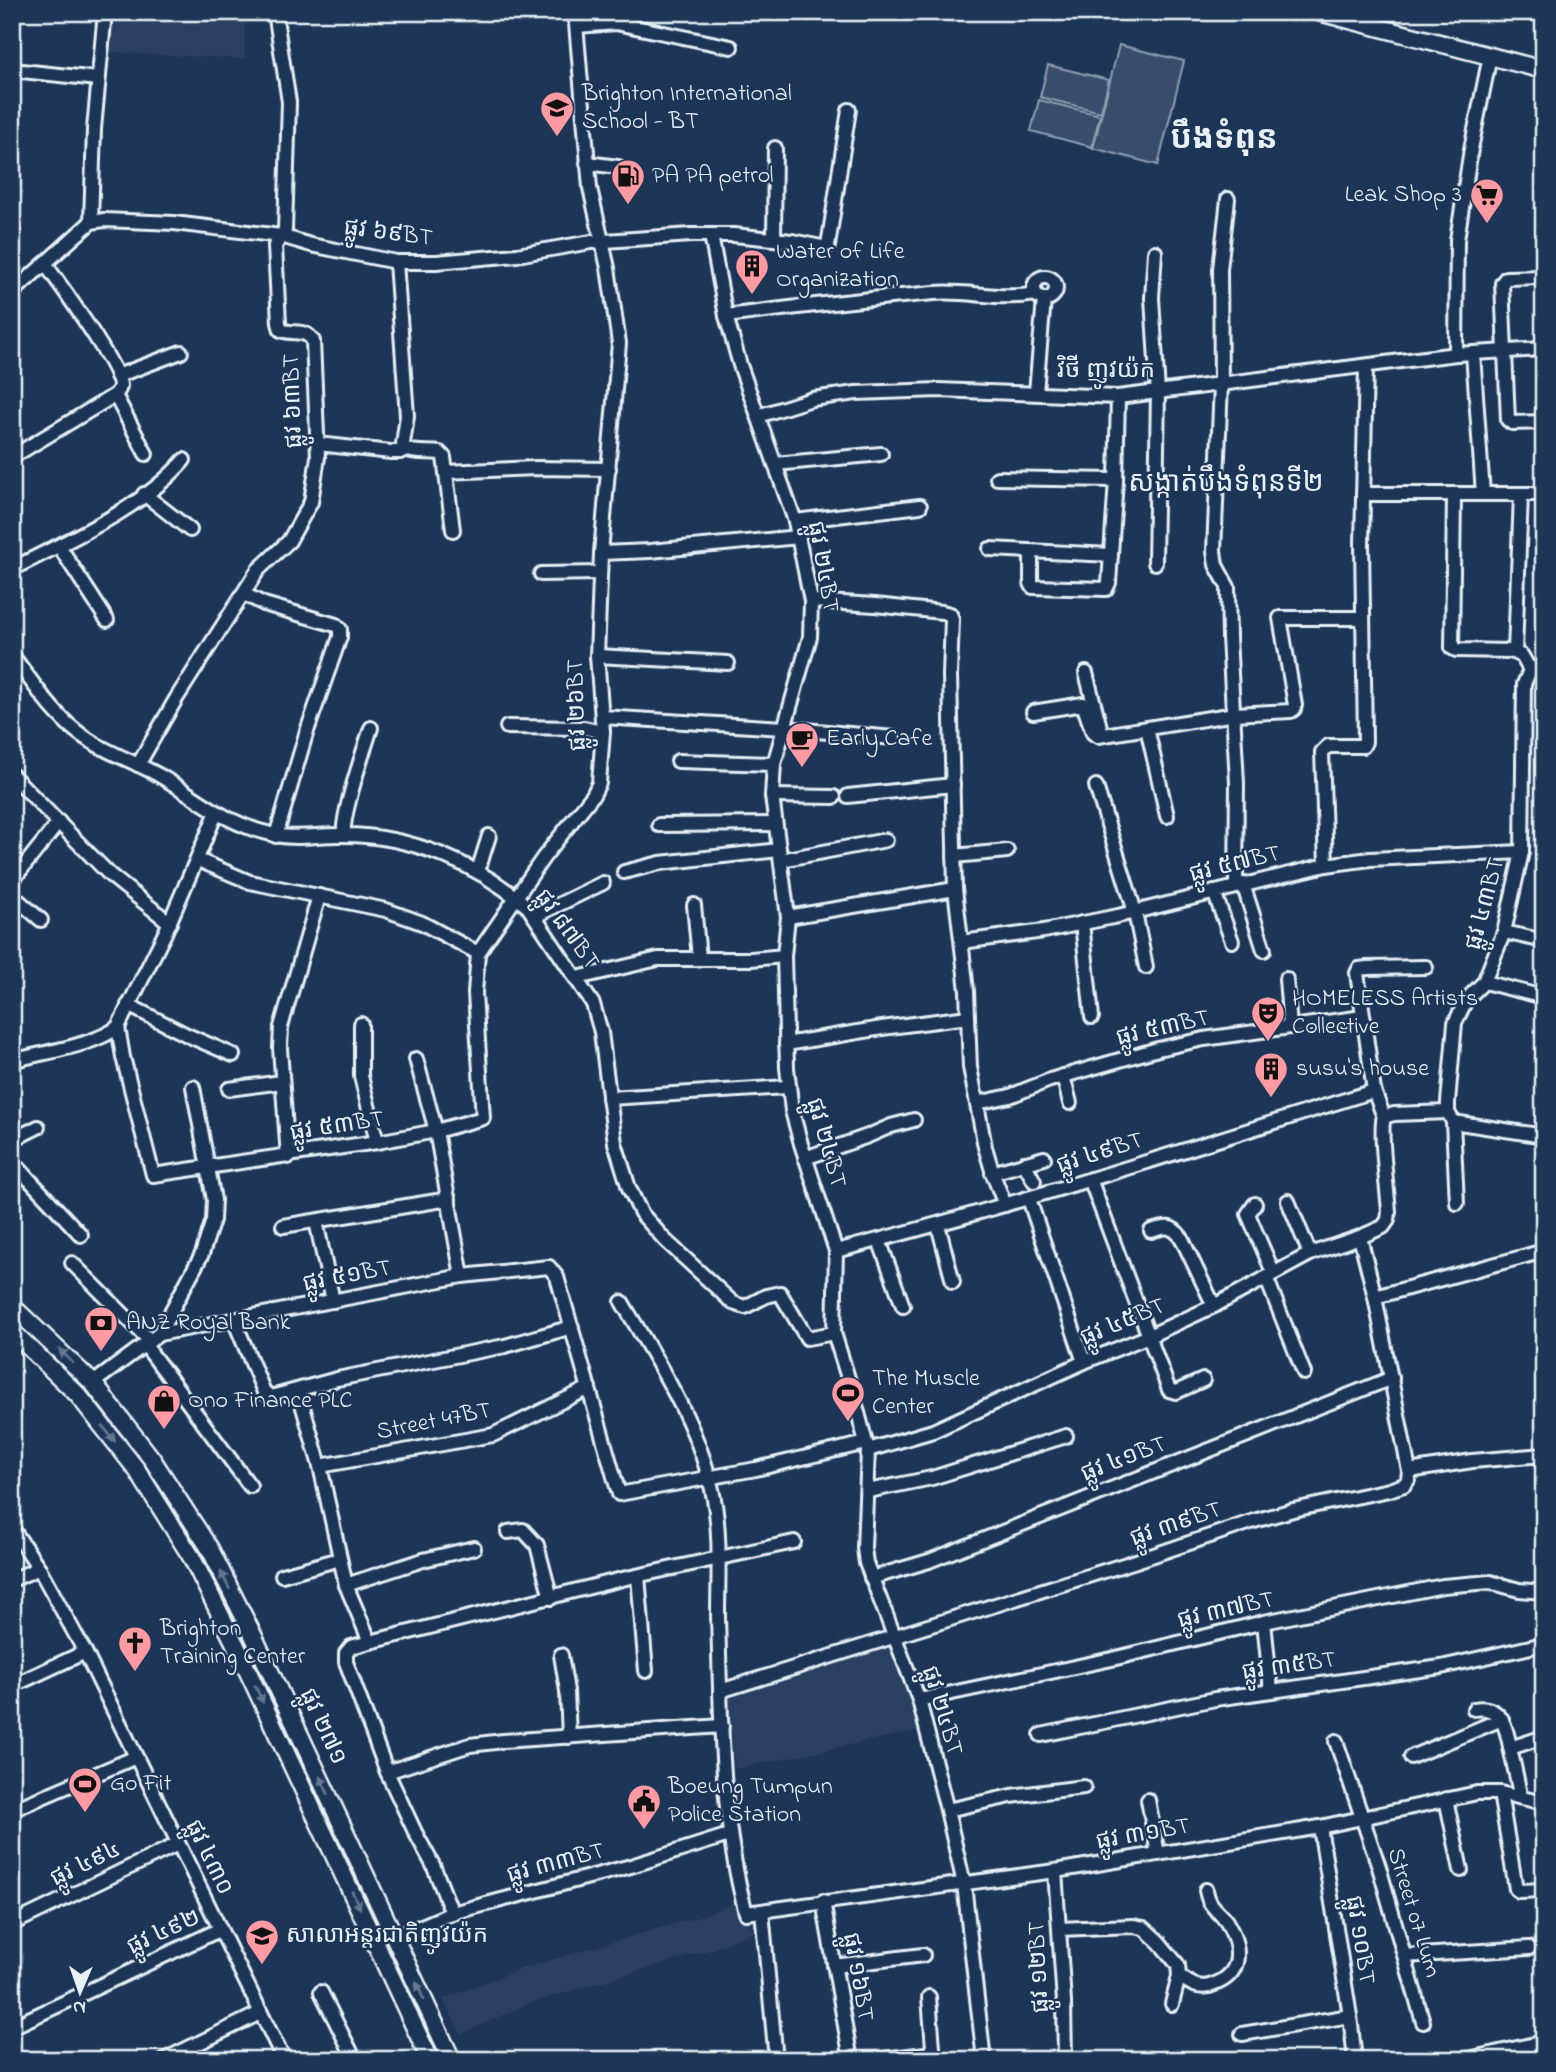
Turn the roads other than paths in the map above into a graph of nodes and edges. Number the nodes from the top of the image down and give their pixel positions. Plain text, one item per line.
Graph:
1 (105, 12) edge
2 (275, 12) edge
3 (575, 12) edge
4 (1320, 12) edge
5 (577, 26) junction
6 (731, 47) dead end
7 (1490, 56) junction
8 (12, 70) edge
9 (1544, 70) edge
10 (98, 79) junction
11 (849, 110) dead end
12 (775, 148) dead end
13 (587, 163) junction
14 (618, 167) dead end
15 (1228, 199) dead end
16 (91, 222) junction
17 (711, 235) junction
18 (281, 236) junction
19 (774, 239) junction
20 (602, 241) junction
21 (1156, 252) dead end
22 (396, 262) junction
23 (46, 264) junction
24 (1544, 277) edge
25 (12, 293) edge
26 (726, 316) junction
27 (1544, 349) edge
28 (1506, 350) junction
29 (181, 352) dead end
30 (1473, 353) junction
31 (1456, 354) junction
32 (1366, 366) junction
33 (117, 376) junction
34 (1221, 384) junction
35 (1036, 392) junction
36 (1158, 393) junction
37 (116, 395) junction
38 (1118, 397) junction
39 (758, 416) junction
40 (1544, 422) edge
41 (318, 443) junction
42 (405, 449) junction
43 (146, 454) dead end
44 (881, 454) dead end
45 (12, 457) edge
46 (184, 460) dead end
47 (775, 464) junction
48 (609, 469) junction
49 (446, 472) junction
50 (997, 478) dead end
51 (1116, 480) junction
52 (144, 494) junction
53 (1363, 494) junction
54 (1483, 494) junction
55 (1521, 494) junction
56 (1544, 494) edge
57 (1454, 495) junction
58 (920, 506) dead end
59 (795, 521) junction
60 (190, 530) dead end
61 (453, 530) dead end
62 (799, 537) junction
63 (59, 545) junction
64 (990, 550) dead end
65 (1031, 551) junction
66 (601, 553) junction
67 (1111, 555) junction
68 (1155, 563) dead end
69 (12, 569) edge
70 (600, 573) junction
71 (541, 574) dead end
72 (244, 594) junction
73 (811, 601) junction
74 (1363, 618) junction
75 (107, 620) dead end
76 (1515, 652) junction
77 (12, 655) edge
78 (597, 656) junction
79 (727, 663) dead end
80 (1544, 665) edge
81 (1530, 670) junction
82 (1086, 673) dead end
83 (1033, 712) dead end
84 (1234, 714) junction
85 (602, 717) junction
86 (507, 727) dead end
87 (371, 728) dead end
88 (784, 728) junction
89 (1147, 728) junction
90 (603, 732) junction
91 (1102, 735) junction
92 (894, 738) dead end
93 (678, 761) dead end
94 (774, 764) junction
95 (138, 765) junction
96 (12, 775) edge
97 (953, 785) junction
98 (1096, 786) dead end
99 (772, 796) junction
100 (848, 796) dead end
101 (834, 797) dead end
102 (216, 814) junction
103 (1167, 816) dead end
104 (59, 822) junction
105 (775, 824) junction
106 (659, 825) dead end
107 (344, 835) junction
108 (276, 836) junction
109 (489, 836) dead end
110 (886, 841) dead end
111 (1007, 851) dead end
112 (1522, 852) junction
113 (780, 855) junction
114 (954, 856) junction
115 (198, 860) junction
116 (1326, 865) junction
117 (478, 871) junction
118 (624, 872) dead end
119 (12, 881) edge
120 (603, 883) dead end
121 (1240, 885) junction
122 (955, 889) junction
123 (1214, 892) junction
124 (12, 895) edge
125 (319, 896) junction
126 (515, 896) junction
127 (694, 905) dead end
128 (1135, 912) junction
129 (535, 916) junction
130 (788, 917) junction
131 (41, 920) dead end
132 (170, 923) junction
133 (1082, 923) junction
134 (1504, 932) junction
135 (1544, 940) edge
136 (1233, 941) dead end
137 (962, 942) junction
138 (1264, 950) dead end
139 (478, 953) junction
140 (784, 956) junction
141 (699, 958) junction
142 (1146, 967) dead end
143 (1426, 967) dead end
144 (577, 978) junction
145 (1286, 979) dead end
146 (1484, 982) junction
147 (1544, 997) edge
148 (128, 1005) junction
149 (968, 1017) junction
150 (1092, 1017) dead end
151 (1363, 1017) junction
152 (361, 1024) dead end
153 (118, 1027) junction
154 (1290, 1027) junction
155 (786, 1044) junction
156 (233, 1055) dead end
157 (416, 1059) dead end
158 (12, 1061) edge
159 (1063, 1076) junction
160 (282, 1082) junction
161 (193, 1087) dead end
162 (788, 1087) junction
163 (229, 1089) dead end
164 (1374, 1091) junction
165 (609, 1098) junction
166 (977, 1103) junction
167 (1070, 1103) dead end
168 (1384, 1117) junction
169 (1450, 1117) junction
170 (1544, 1119) edge
171 (914, 1121) dead end
172 (472, 1122) joint
173 (38, 1127) dead end
174 (436, 1131) junction
175 (1543, 1136) edge
176 (12, 1140) edge
177 (377, 1142) junction
178 (288, 1157) junction
179 (805, 1158) junction
180 (1044, 1158) dead end
181 (12, 1161) edge
182 (1024, 1163) junction
183 (208, 1167) junction
184 (992, 1173) junction
185 (1090, 1179) junction
186 (1034, 1181) dead end
187 (449, 1199) junction
188 (1029, 1199) junction
189 (1288, 1201) dead end
190 (1457, 1203) dead end
191 (1255, 1204) dead end
192 (1005, 1205) junction
193 (316, 1220) junction
194 (938, 1225) junction
195 (283, 1226) dead end
196 (1151, 1231) dead end
197 (80, 1235) dead end
198 (1360, 1237) junction
199 (879, 1240) junction
200 (836, 1251) junction
201 (1544, 1251) edge
202 (1310, 1254) junction
203 (72, 1263) dead end
204 (1269, 1275) junction
205 (462, 1276) junction
206 (953, 1282) dead end
207 (1375, 1297) junction
208 (333, 1301) junction
209 (622, 1302) dead end
210 (12, 1306) edge
211 (902, 1306) dead end
212 (1214, 1306) junction
213 (233, 1320) junction
214 (572, 1327) junction
215 (12, 1331) edge
216 (834, 1333) junction
217 (1149, 1336) junction
218 (151, 1340) junction
219 (1084, 1362) junction
220 (1304, 1373) dead end
221 (1392, 1378) junction
222 (1203, 1380) dead end
223 (93, 1384) junction
224 (589, 1388) junction
225 (298, 1390) junction
226 (1066, 1436) dead end
227 (867, 1447) junction
228 (1544, 1455) edge
229 (320, 1466) junction
230 (1409, 1471) junction
231 (709, 1478) junction
232 (250, 1486) dead end
233 (867, 1491) junction
234 (12, 1528) edge
235 (508, 1532) dead end
236 (794, 1542) dead end
237 (474, 1548) dead end
238 (717, 1558) junction
239 (340, 1559) junction
240 (39, 1568) junction
241 (282, 1575) dead end
242 (638, 1576) junction
243 (871, 1578) junction
244 (12, 1580) edge
245 (346, 1585) junction
246 (1544, 1592) edge
247 (551, 1598) junction
248 (1264, 1622) junction
249 (895, 1637) junction
250 (370, 1642) junction
251 (1544, 1644) edge
252 (85, 1652) junction
253 (561, 1656) dead end
254 (646, 1671) dead end
255 (12, 1686) edge
256 (720, 1691) junction
257 (1271, 1691) junction
258 (919, 1700) junction
259 (1474, 1709) dead end
260 (1502, 1719) junction
261 (722, 1726) junction
262 (1041, 1735) dead end
263 (569, 1737) junction
264 (1544, 1737) edge
265 (1336, 1741) dead end
266 (1510, 1748) junction
267 (135, 1757) junction
268 (1411, 1757) dead end
269 (387, 1772) junction
270 (1084, 1787) dead end
271 (1500, 1793) junction
272 (1520, 1796) junction
273 (1446, 1799) junction
274 (1148, 1800) dead end
275 (1544, 1803) edge
276 (12, 1810) edge
277 (947, 1810) junction
278 (1362, 1817) junction
279 (1320, 1827) junction
280 (729, 1835) junction
281 (178, 1844) junction
282 (1158, 1854) junction
283 (1461, 1870) dead end
284 (1055, 1871) junction
285 (964, 1884) junction
286 (1206, 1890) dead end
287 (1544, 1890) edge
288 (823, 1901) junction
289 (762, 1911) junction
290 (452, 1913) junction
291 (12, 1924) edge
292 (1059, 1929) junction
293 (219, 1930) junction
294 (396, 1937) junction
295 (1529, 1948) dead end
296 (923, 1955) dead end
297 (1405, 1956) junction
298 (834, 1966) junction
299 (1179, 1976) junction
300 (321, 1992) dead end
301 (929, 1997) dead end
302 (1172, 2004) dead end
303 (260, 2014) junction
304 (1350, 2016) junction
305 (1423, 2022) dead end
306 (12, 2027) edge
307 (1242, 2034) dead end
308 (1544, 2042) edge
309 (934, 2056) edge
310 (442, 2058) edge
311 (164, 2060) edge
312 (284, 2060) edge
313 (355, 2060) edge
314 (776, 2060) edge
315 (850, 2060) edge
316 (875, 2060) edge
317 (984, 2060) edge
318 (1065, 2060) edge
319 (1355, 2060) edge
320 (1464, 2060) edge

1 - 10 street
2 - 18 street, ផ្លូវ ៦៣BT
3 - 5 street, ផ្លូវ ២៦BT
4 - 7 main road
5 - 6 street
5 - 13 street, ផ្លូវ ២៦BT
7 - 9 main road
7 - 31 street
8 - 10 street
10 - 16 street
11 - 19 street, ផ្លូវ ៦៩BT
12 - 19 street
13 - 14 street
13 - 20 street, ផ្លូវ ២៦BT
15 - 34 street
16 - 18 street, ផ្លូវ ៦៩BT
16 - 23 street
17 - 19 street, ផ្លូវ ៦៩BT
17 - 20 street, ផ្លូវ ៦៩BT
17 - 26 street, ផ្លូវ ២៤BT
18 - 22 street, ផ្លូវ ៦៩BT
18 - 41 street, ផ្លូវ ៦៣BT
20 - 22 street, ផ្លូវ ៦៩BT
20 - 48 street, ផ្លូវ ២៦BT
21 - 36 street
22 - 42 street
23 - 25 street
23 - 33 street
24 - 28 street
26 - 35 street
26 - 39 street, ផ្លូវ ២៤BT
27 - 28 street, វិថី ញូវយ៉ក
28 - 30 street, វិថី ញូវយ៉ក
28 - 40 street
29 - 33 street
30 - 31 street, វិថី ញូវយ៉ក
30 - 54 street
31 - 32 street, វិថី ញូវយ៉ក
32 - 34 street, វិថី ញូវយ៉ក
32 - 53 street
33 - 37 street
34 - 36 street, វិថី ញូវយ៉ក
34 - 84 street
35 - 38 street, វិថី ញូវយ៉ក
35 - 39 street, វិថី ញូវយ៉ក
36 - 38 street, វិថី ញូវយ៉ក
36 - 68 street
37 - 43 street
37 - 45 street
38 - 51 street
39 - 47 street, ផ្លូវ ២៤BT
41 - 42 street
41 - 72 street, ផ្លូវ ៦៣BT
42 - 49 street
44 - 47 street
46 - 52 street
47 - 59 street, ផ្លូវ ២៤BT
48 - 49 street
48 - 66 street, ផ្លូវ ២៦BT
49 - 61 street
50 - 51 street
51 - 67 street
52 - 60 street
52 - 63 street
53 - 57 street
53 - 74 street
54 - 55 street
54 - 57 street
55 - 56 street
55 - 76 street
57 - 76 street
58 - 59 street
59 - 62 street, ផ្លូវ ២៤BT
62 - 66 street
62 - 73 street, ផ្លូវ ២៤BT
63 - 69 street
63 - 75 street
64 - 65 street
65 - 67 street
65 - 67 street
66 - 70 street, ផ្លូវ ២៦BT
70 - 71 street
70 - 78 street, ផ្លូវ ២៦BT
72 - 95 street, ផ្លូវ ៦៣BT
72 - 108 street
73 - 88 street, ផ្លូវ ២៤BT
73 - 97 street
74 - 84 street
74 - 116 street
76 - 81 street
77 - 95 street, ផ្លូវ ៨៧BT
78 - 79 street
78 - 85 street, ផ្លូវ ២៦BT
80 - 81 street
81 - 112 street, ផ្លូវ ៤៣BT
82 - 91 street
83 - 91 street
84 - 89 street
84 - 121 street
85 - 88 street
85 - 90 street, ផ្លូវ ២៦BT
86 - 90 street
87 - 107 street
88 - 92 street
88 - 94 street, ផ្លូវ ២៤BT
89 - 91 street
89 - 103 street
90 - 126 street, ផ្លូវ ២៦BT
93 - 94 street
94 - 99 street, ផ្លូវ ២៤BT
95 - 102 street, ផ្លូវ ៨៧BT
96 - 104 street
97 - 100 street
97 - 114 street
98 - 128 street
99 - 101 street
99 - 105 street, ផ្លូវ ២៤BT
102 - 108 street, ផ្លូវ ៨៧BT
102 - 115 street
104 - 119 street
104 - 132 street
105 - 106 street
105 - 113 street, ផ្លូវ ២៤BT
107 - 108 street, ផ្លូវ ៨៧BT
107 - 117 street, ផ្លូវ ៨៧BT
109 - 117 street
110 - 113 street
111 - 114 street
112 - 116 street, ផ្លូវ ៥៧BT
112 - 134 street, ផ្លូវ ៤៣BT
113 - 118 street
113 - 130 street, ផ្លូវ ២៤BT
114 - 122 street
115 - 125 street
115 - 132 street
116 - 121 street, ផ្លូវ ៥៧BT
117 - 126 street, ផ្លូវ ៨៧BT
120 - 129 street
121 - 123 street, ផ្លូវ ៥៧BT
121 - 138 street
122 - 130 street
122 - 137 street
123 - 128 street, ផ្លូវ ៥៧BT
123 - 136 street
124 - 131 street
125 - 139 street
125 - 160 street
126 - 129 street, ផ្លូវ ៨៧BT
126 - 139 street, ផ្លូវ ២៦BT
127 - 141 street
128 - 133 street, ផ្លូវ ៥៧BT
128 - 142 street
129 - 144 street, ផ្លូវ ៨៧BT
130 - 140 street, ផ្លូវ ២៤BT
132 - 148 street
133 - 137 street, ផ្លូវ ៥៧BT
133 - 150 street
134 - 135 street
134 - 146 street, ផ្លូវ ៤៣BT
137 - 149 street
139 - 172 street, ផ្លូវ ២៦BT
140 - 141 street
140 - 155 street, ផ្លូវ ២៤BT
141 - 144 street
143 - 151 street
144 - 165 street, ផ្លូវ ៨៧BT
145 - 154 street
146 - 147 street
146 - 169 street, ផ្លូវ ៤៣BT
148 - 153 street
148 - 156 street
149 - 155 street
149 - 166 street
151 - 154 street, ផ្លូវ ៥៣BT
151 - 164 street
152 - 177 street
153 - 158 street
153 - 183 street, ផ្លូវ ៥៣BT
154 - 159 street, ផ្លូវ ៥៣BT
155 - 162 street, ផ្លូវ ២៤BT
157 - 174 street
159 - 166 street, ផ្លូវ ៥៣BT
159 - 167 street
160 - 163 street
160 - 178 street
161 - 183 street
162 - 165 street
162 - 179 street, ផ្លូវ ២៤BT
164 - 168 street
164 - 185 street, ផ្លូវ ៤៩BT
165 - 216 street, ផ្លូវ ៨៧BT
166 - 184 street
168 - 169 street
168 - 198 street, ផ្លូវ ៤៥BT
169 - 175 street
169 - 190 street, ផ្លូវ ៤៣BT
170 - 175 street
171 - 179 street
172 - 174 street, ផ្លូវ ៥៣BT
173 - 176 street
174 - 177 street, ផ្លូវ ៥៣BT
174 - 187 street
177 - 178 street, ផ្លូវ ៥៣BT
178 - 183 street, ផ្លូវ ៥៣BT
179 - 200 street, ផ្លូវ ២៤BT
180 - 182 street
181 - 197 street
182 - 184 street
182 - 186 street
183 - 218 street
184 - 192 street
185 - 188 street, ផ្លូវ ៤៩BT
185 - 217 street
187 - 193 street
187 - 205 street
188 - 192 street, ផ្លូវ ៤៩BT
188 - 219 street
189 - 202 street
191 - 204 street
192 - 194 street, ផ្លូវ ៤៩BT
193 - 195 street
193 - 208 street
194 - 199 street, ផ្លូវ ៤៩BT
194 - 206 street
196 - 212 street
198 - 202 street, ផ្លូវ ៤៥BT
198 - 207 street
199 - 200 street, ផ្លូវ ៤៩BT
199 - 211 street
200 - 216 street, ផ្លូវ ២៤BT
201 - 207 street
202 - 204 street, ផ្លូវ ៤៥BT
203 - 218 street
204 - 212 street, ផ្លូវ ៤៥BT
204 - 220 street
205 - 208 street, ផ្លូវ ៥១BT
205 - 214 street, ផ្លូវ ៥១BT
207 - 221 street
208 - 213 street, ផ្លូវ ៥១BT
209 - 231 street
223 -> 210 main road, ផ្លូវ ២៧១
212 - 217 street, ផ្លូវ ៤៥BT
213 - 218 street, ផ្លូវ ៥១BT
213 - 225 street
214 - 224 street
214 - 225 street
215 -> 310 main road, ផ្លូវ ២៧១
216 - 227 street, ផ្លូវ ២៤BT
217 - 219 street, ផ្លូវ ៤៥BT
217 - 222 street
218 - 223 street
218 - 232 street
219 - 227 street, ផ្លូវ ៤៥BT
221 - 230 street
221 - 243 street, ផ្លូវ ៤១BT
294 -> 223 main road, ផ្លូវ ២៧១
224 - 229 street, Street 47BT
224 - 231 street, ផ្លូវ ៤៥BT
225 - 229 street
226 - 233 street
227 - 231 street, ផ្លូវ ៤៥BT
227 - 233 street, ផ្លូវ ២៤BT
228 - 230 street
229 - 239 street
230 - 249 street, ផ្លូវ ៣៩BT
231 - 238 street
233 - 243 street, ផ្លូវ ២៤BT
234 - 240 street, ផ្លូវ ៤៣០
235 - 247 street
236 - 238 street
237 - 245 street
238 - 242 street
238 - 256 street
239 - 241 street
239 - 245 street
240 - 244 street
240 - 252 street, ផ្លូវ ៤៣០
242 - 247 street
242 - 254 street
243 - 249 street, ផ្លូវ ២៤BT
245 - 250 street
246 - 248 street, ផ្លូវ ៣៧BT
247 - 250 street
248 - 257 street
248 - 258 street, ផ្លូវ ៣៧BT
249 - 256 street, ផ្លូវ ៣៩BT
249 - 258 street, ផ្លូវ ២៤BT
250 - 269 street
251 - 257 street, ផ្លូវ ៣៥BT
252 - 255 street
252 - 267 street, ផ្លូវ ៤៣០
253 - 263 street
256 - 261 street
257 - 262 street, ផ្លូវ ៣៥BT
258 - 277 street, ផ្លូវ ២៤BT
259 - 260 street
260 - 266 street
260 - 268 street
261 - 263 street
261 - 280 street
263 - 269 street
264 - 266 street
265 - 278 street, Street 07 Lum
266 - 272 street
267 - 276 street
267 - 281 street, ផ្លូវ ៤៣០
269 - 290 street
270 - 277 street
271 - 272 street, ផ្លូវ ៣១BT
271 - 273 street, ផ្លូវ ៣១BT
271 - 287 street
272 - 275 street, ផ្លូវ ៣១BT
273 - 278 street, ផ្លូវ ៣១BT
273 - 283 street
274 - 282 street
277 - 285 street, ផ្លូវ ២៤BT
278 - 279 street, ផ្លូវ ៣១BT
278 - 297 street, Street 07 Lum
279 - 282 street, ផ្លូវ ៣១BT
279 - 304 street, ផ្លូវ ១០BT
280 - 289 street, ផ្លូវ ៣១BT
280 - 290 street, ផ្លូវ ៣៣BT
281 - 291 street, ផ្លូវ ៤៩៤
281 - 293 street, ផ្លូវ ៤៣០
282 - 284 street, ផ្លូវ ៣១BT
284 - 285 street, ផ្លូវ ៣១BT
284 - 292 street, ផ្លូវ ១២BT
285 - 288 street, ផ្លូវ ៣១BT
285 - 317 street, ផ្លូវ ២៤BT
286 - 299 street
288 - 289 street, ផ្លូវ ៣១BT
288 - 298 street, ផ្លូវ ១៦BT
289 - 314 street
290 - 294 street, ផ្លូវ ៣៣BT
292 - 299 street
292 - 318 street, ផ្លូវ ១២BT
293 - 303 street, ផ្លូវ ៤៣០
293 - 306 street, ផ្លូវ ៤៩២
310 -> 294 main road, ផ្លូវ ២៧១
295 - 297 street
296 - 298 street
297 - 305 street, Street 07 Lum
298 - 315 street, ផ្លូវ ១៦BT
299 - 302 street
300 - 313 street
301 - 309 street
303 - 311 street
303 - 312 street, ផ្លូវ ៤៣០
304 - 307 street
304 - 319 street, ផ្លូវ ១០BT
308 - 320 street
309 - 316 street

